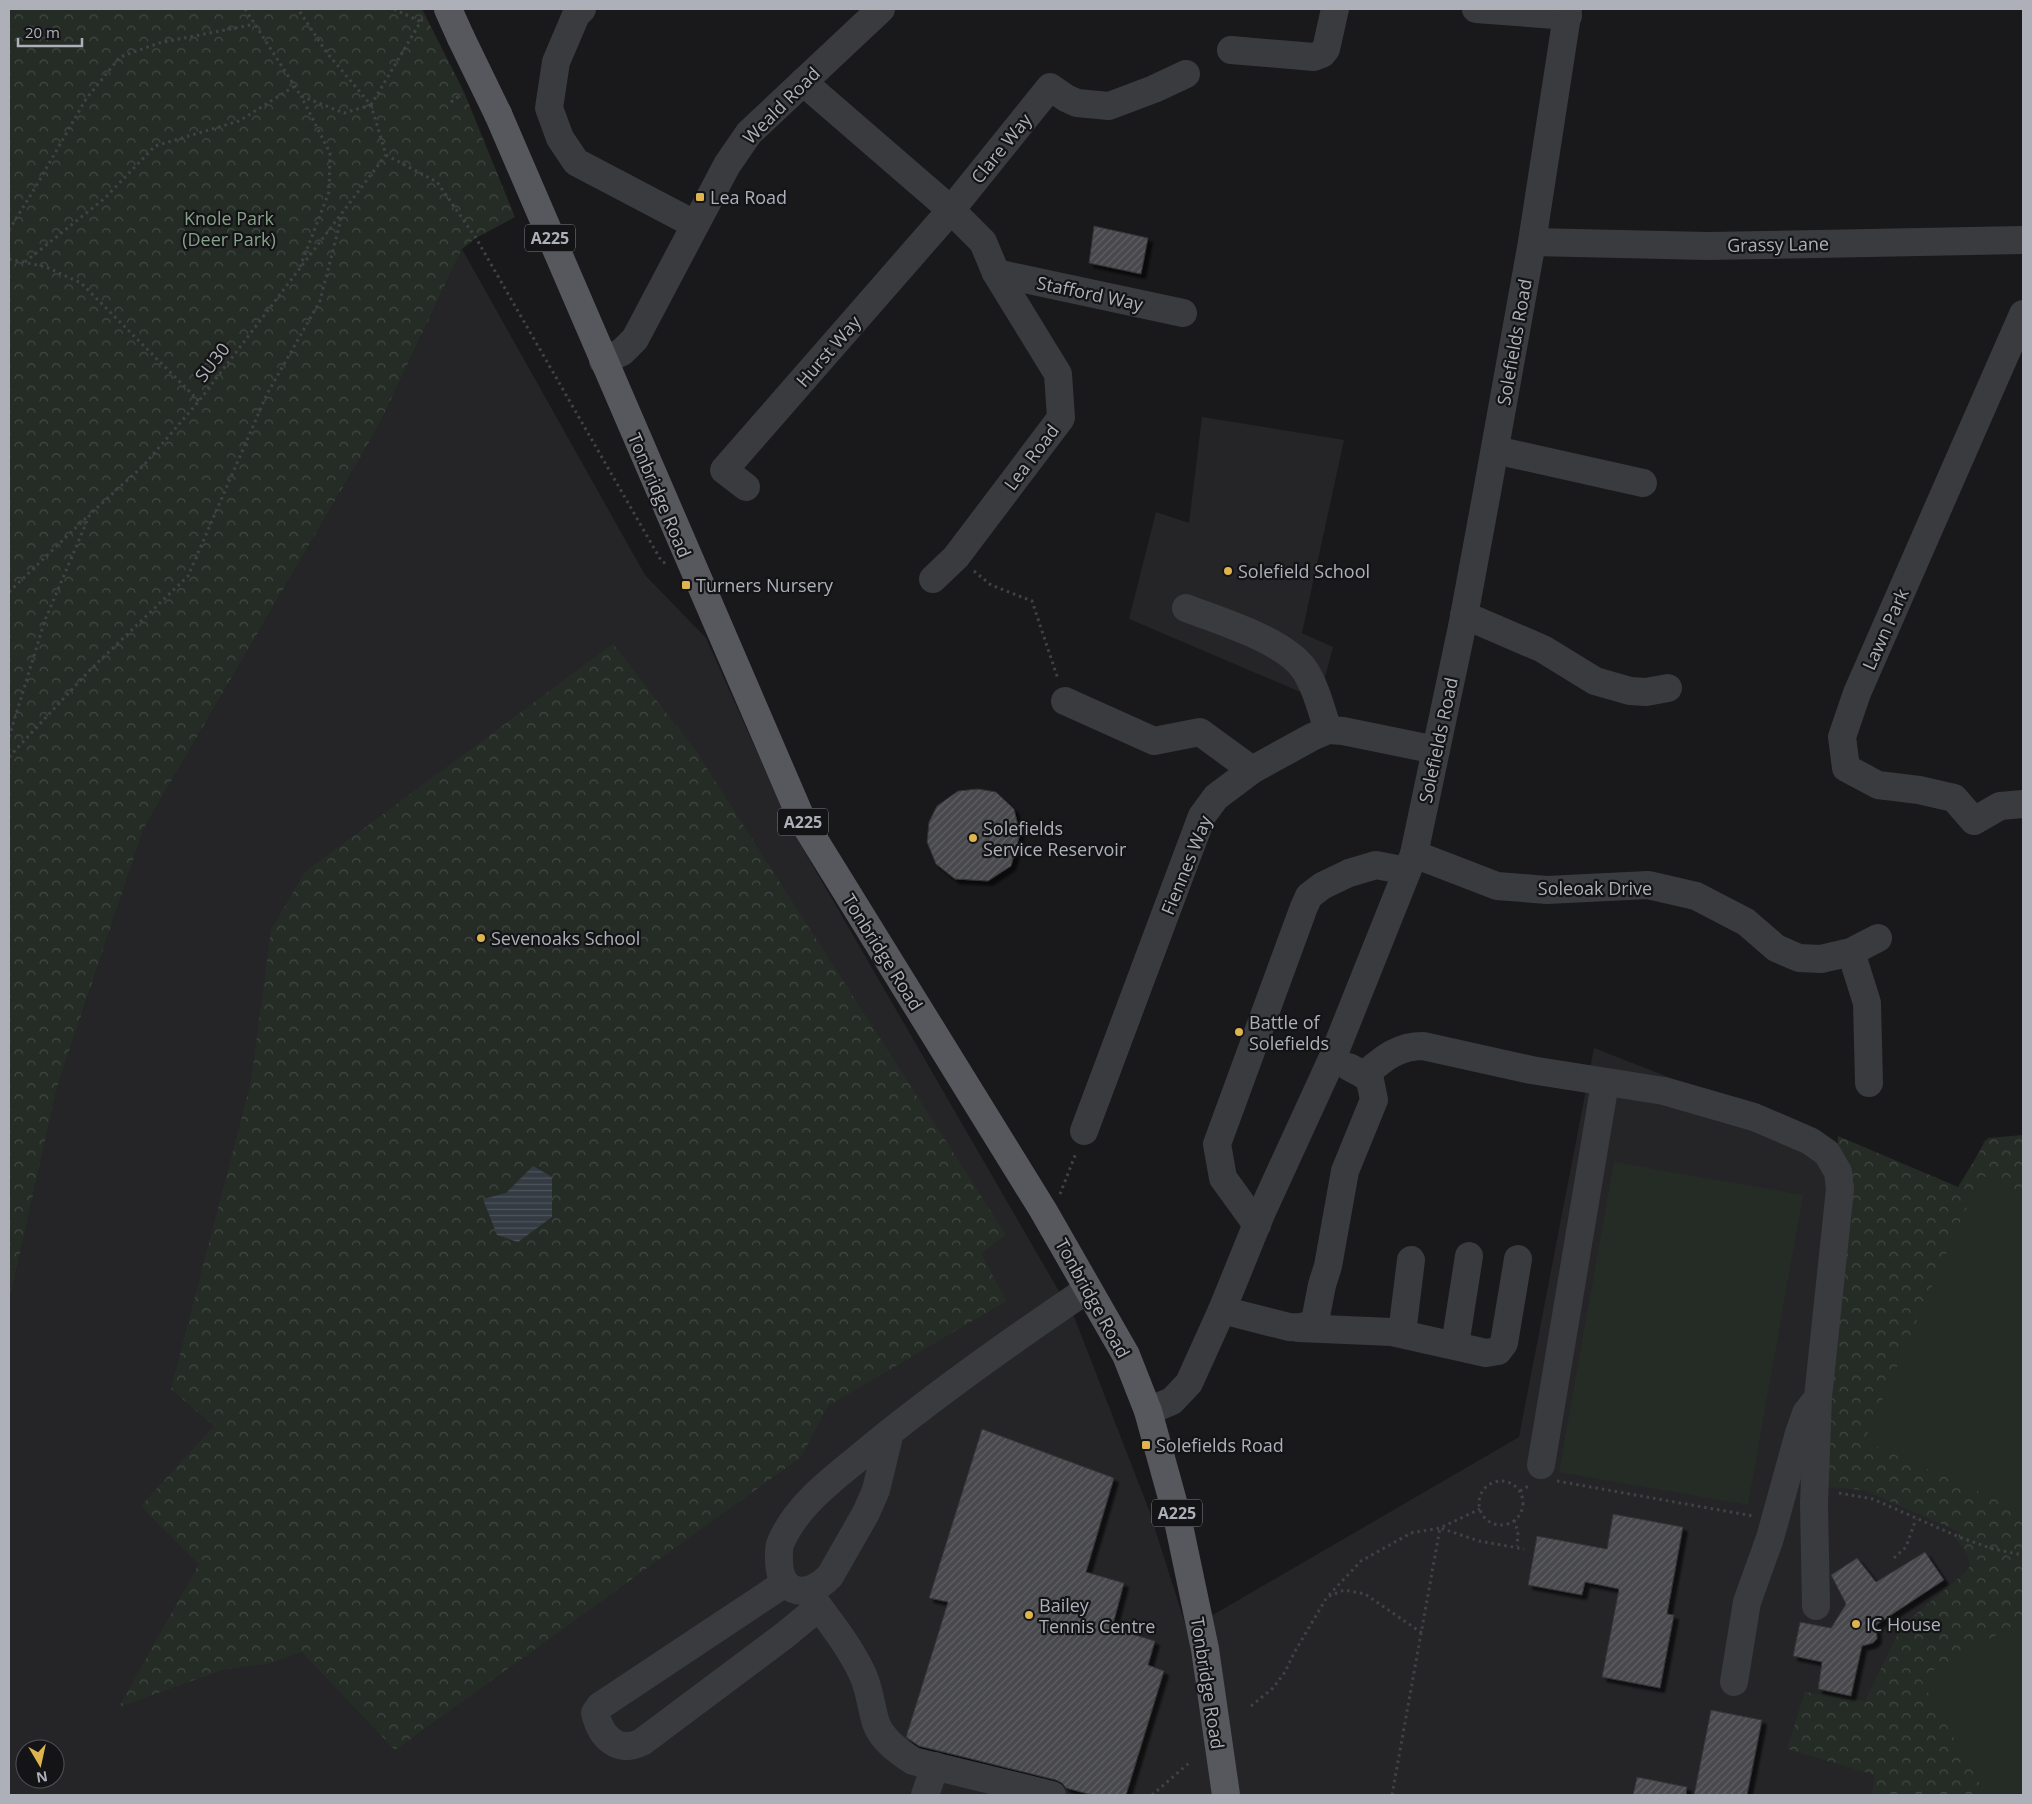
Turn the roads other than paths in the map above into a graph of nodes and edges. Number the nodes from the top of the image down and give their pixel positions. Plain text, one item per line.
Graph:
1 (582, 9) edge
2 (881, 9) edge
3 (1335, 9) edge
4 (1476, 9) edge
5 (437, 11) edge
6 (1568, 12) edge
7 (1231, 50) dead end
8 (1186, 74) dead end
9 (803, 82) junction
10 (951, 210) junction
11 (694, 224) junction
12 (2023, 240) edge
13 (1532, 242) junction
14 (996, 274) junction
15 (1183, 313) dead end
16 (2023, 314) edge
17 (603, 361) junction
18 (1494, 450) junction
19 (1643, 483) dead end
20 (746, 487) dead end
21 (932, 579) dead end
22 (1186, 608) dead end
23 (1464, 615) junction
24 (1668, 688) dead end
25 (1065, 701) road end
26 (1328, 730) junction
27 (1436, 750) junction
28 (1252, 770) junction
29 (2023, 804) edge
30 (1411, 862) junction
31 (1878, 938) dead end
32 (1850, 952) junction
33 (1332, 1059) junction
34 (1364, 1075) junction
35 (1869, 1082) dead end
36 (1606, 1083) junction
37 (1084, 1132) road end
38 (1257, 1225) junction
39 (1469, 1256) dead end
40 (1518, 1259) dead end
41 (1411, 1260) dead end
42 (1088, 1290) junction
43 (1222, 1310) junction
44 (1300, 1328) junction
45 (1402, 1333) junction
46 (1455, 1345) junction
47 (1818, 1397) junction
48 (1148, 1411) junction
49 (890, 1432) junction
50 (1542, 1476) road end
51 (804, 1594) junction
52 (1816, 1606) dead end
53 (1734, 1682) dead end
54 (935, 1766) junction
55 (925, 1795) edge
56 (1052, 1795) edge
57 (1226, 1795) edge

1 - 11 street
2 - 9 street, Weald Road
3 - 7 street
4 - 6 street
5 - 17 main road, Tonbridge Road / A225, bridge
6 - 13 street, Solefields Road
8 - 10 street, Clare Way
9 - 10 street, Lea Road
9 - 11 street, Weald Road
10 - 14 street, Lea Road
10 - 20 street, Hurst Way
11 - 17 street, Weald Road
12 - 13 street, Grassy Lane
13 - 18 street, Solefields Road
14 - 15 street, Stafford Way
14 - 21 street, Lea Road
16 - 29 street, Lawn Park
17 - 42 main road, Tonbridge Road / A225
18 - 19 street
18 - 23 street, Solefields Road
22 - 26 street
23 - 24 street
23 - 27 street, Solefields Road
25 - 28 street
26 - 27 street
26 - 28 street, Fiennes Way
27 - 30 street, Solefields Road
28 - 37 street, Fiennes Way
30 - 32 street, Soleoak Drive
30 - 33 street, Solefields Road
30 - 38 street, Soleoak Drive
31 - 32 street, Soleoak Drive
32 - 35 street
33 - 34 street
33 - 38 street, Solefields Road
34 - 36 street
34 - 44 street
36 - 47 street
36 - 50 street
38 - 43 street, Solefields Road
39 - 46 street
40 - 46 street
41 - 45 street
42 - 48 main road, Tonbridge Road / A225
42 - 49 street
43 - 44 street
43 - 48 street, Solefields Road
44 - 45 street
45 - 46 street
47 - 52 street
47 - 53 street
48 - 57 main road, Tonbridge Road / A225
49 - 51 street
49 - 51 street
51 - 51 street
51 - 54 street
54 - 55 street
54 - 56 street

